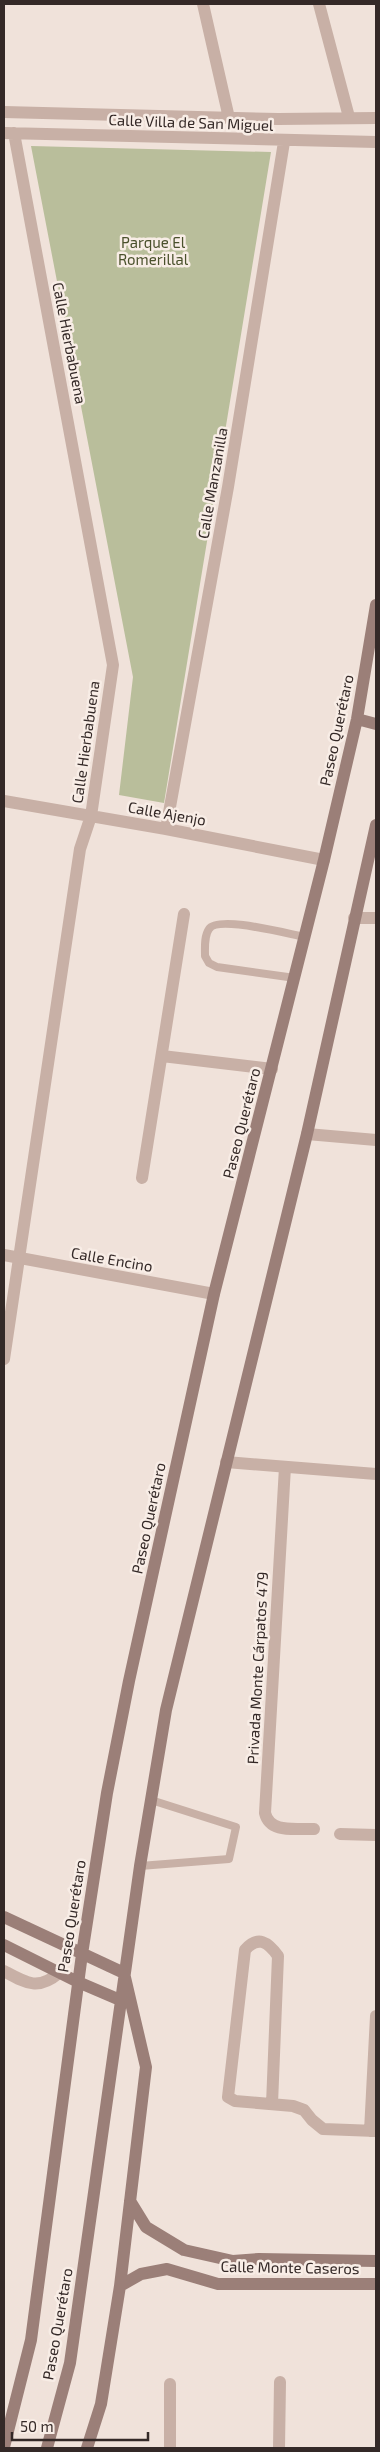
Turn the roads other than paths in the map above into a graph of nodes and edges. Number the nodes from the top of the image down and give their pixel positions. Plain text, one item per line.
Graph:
1 (203, 4) edge
2 (319, 4) edge
3 (4, 112) edge
4 (349, 117) junction
5 (229, 118) junction
6 (376, 118) edge
7 (9, 133) edge
8 (284, 142) junction
9 (376, 142) edge
10 (376, 605) edge
11 (356, 719) junction
12 (376, 724) edge
13 (4, 801) edge
14 (91, 816) junction
15 (376, 825) edge
16 (166, 829) junction
17 (324, 860) junction
18 (184, 914) dead end
19 (354, 918) junction
20 (376, 918) edge
21 (305, 937) junction
22 (295, 978) junction
23 (162, 1056) junction
24 (272, 1069) junction
25 (307, 1134) junction
26 (376, 1140) edge
27 (142, 1178) dead end
28 (4, 1255) edge
29 (20, 1258) junction
30 (214, 1294) junction
31 (4, 1359) edge
32 (226, 1462) junction
33 (285, 1468) junction
34 (376, 1474) edge
35 (151, 1800) junction
36 (314, 1829) dead end
37 (340, 1834) dead end
38 (376, 1835) edge
39 (140, 1866) junction
40 (4, 1917) edge
41 (4, 1945) edge
42 (82, 1954) junction
43 (4, 1971) edge
44 (59, 1973) junction
45 (124, 1973) junction
46 (78, 1982) junction
47 (120, 2000) junction
48 (376, 2016) edge
49 (272, 2104) junction
50 (373, 2131) edge
51 (130, 2201) junction
52 (376, 2261) edge
53 (376, 2284) edge
54 (120, 2286) junction
55 (280, 2382) dead end
56 (170, 2384) dead end
57 (4, 2447) edge
58 (47, 2448) edge
59 (87, 2448) edge
60 (170, 2448) edge
61 (279, 2448) edge

1 - 5 street
2 - 4 street
3 - 5 street, Calle Villa de San Miguel
4 - 5 street, Calle Villa de San Miguel
4 - 6 street, Calle Villa de San Miguel
7 - 8 street, Calle Villa de San Miguel
7 - 14 street, Calle Hierbabuena
8 - 9 street, Calle Villa de San Miguel
8 - 16 street, Calle Manzanilla
10 - 11 main road, Paseo Querétaro
11 - 12 main road
11 - 17 main road, Paseo Querétaro
13 - 14 street, Calle Ajenjo
14 - 16 street, Calle Ajenjo
14 - 29 street, Calle Hierbabuena
15 - 19 main road, Paseo Querétaro
16 - 17 street, Calle Ajenjo
17 - 21 main road, Paseo Querétaro
18 - 23 street
19 - 20 street
19 - 25 main road, Paseo Querétaro
21 - 22 main road, Paseo Querétaro
21 - 22 lane
22 - 24 main road, Paseo Querétaro
23 - 24 street
23 - 27 street
24 - 30 main road, Paseo Querétaro
25 - 26 street
25 - 32 main road, Paseo Querétaro
28 - 29 street, Calle Encino
29 - 30 street, Calle Encino
29 - 31 street, Calle Hierbabuena
30 - 42 main road, Paseo Querétaro
32 - 33 street
32 - 35 main road, Paseo Querétaro
33 - 34 street
33 - 36 street, Privada Monte Cárpatos 479
35 - 39 main road, Paseo Querétaro
35 - 39 lane
37 - 38 street
39 - 45 main road, Paseo Querétaro
40 - 42 main road
41 - 44 main road
42 - 45 main road
42 - 46 main road, Paseo Querétaro
43 - 44 street
44 - 46 main road
45 - 47 main road, Paseo Querétaro
45 - 51 main road
46 - 47 main road
46 - 57 main road, Paseo Querétaro
47 - 58 main road, Paseo Querétaro
48 - 50 street
49 - 49 street
49 - 50 street
51 - 52 main road, Calle Monte Caseros
51 - 54 main road
53 - 54 main road, Calle Monte Caseros
54 - 59 main road
55 - 61 street
56 - 60 street

